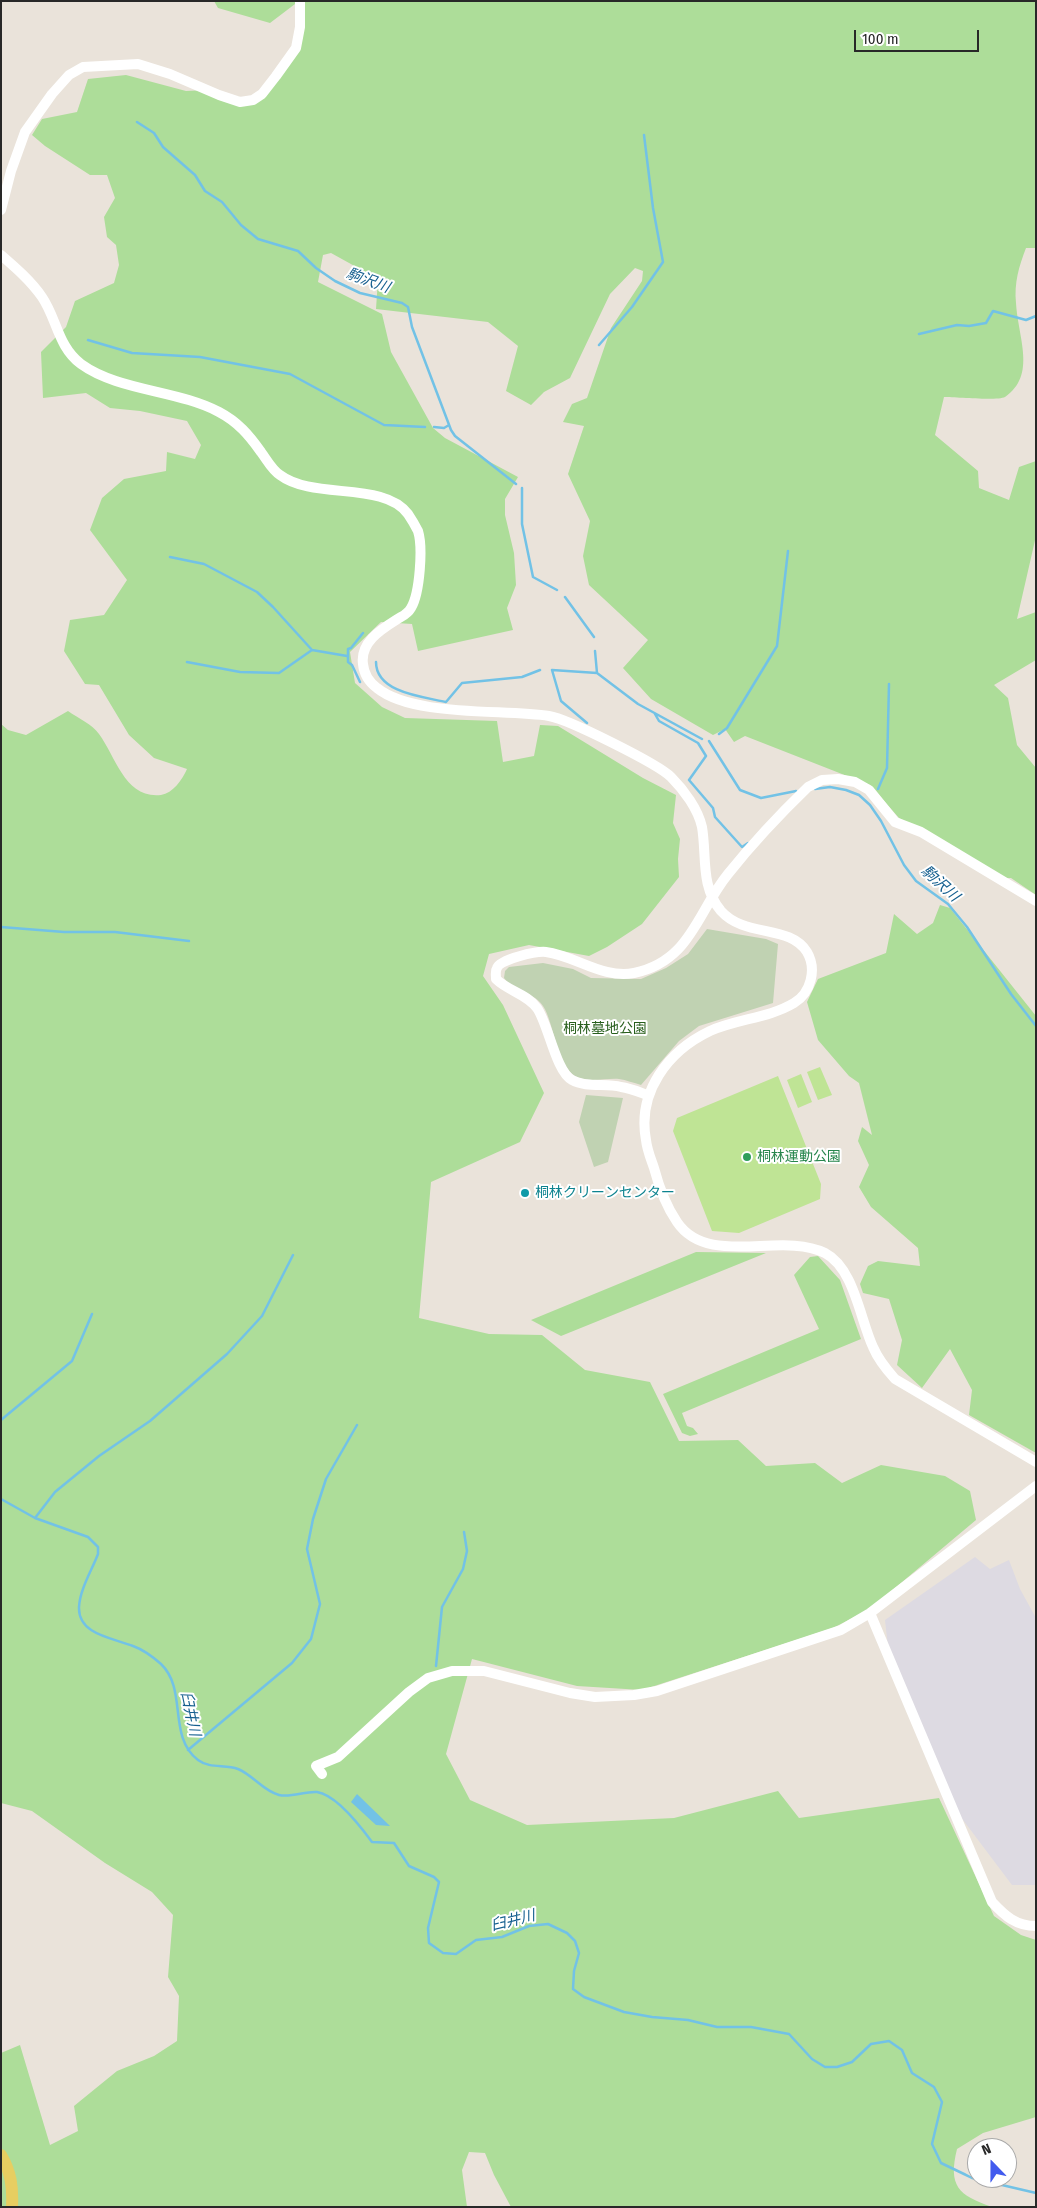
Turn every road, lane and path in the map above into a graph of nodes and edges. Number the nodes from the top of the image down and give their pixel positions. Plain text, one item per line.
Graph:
1 (300, 1) edge
2 (1, 210) edge
3 (1, 255) edge
4 (712, 899) junction
5 (1036, 901) edge
6 (647, 1095) junction
7 (1036, 1462) edge
8 (1036, 1486) edge
9 (870, 1613) junction
10 (322, 1774) dead end
11 (1036, 1926) edge
12 (1, 2155) edge
13 (12, 2207) edge

1 - 2 street
3 - 4 street
4 - 5 street
4 - 6 street
4 - 6 street
6 - 7 street
8 - 9 street
9 - 10 street
9 - 11 street
12 - 13 main road

